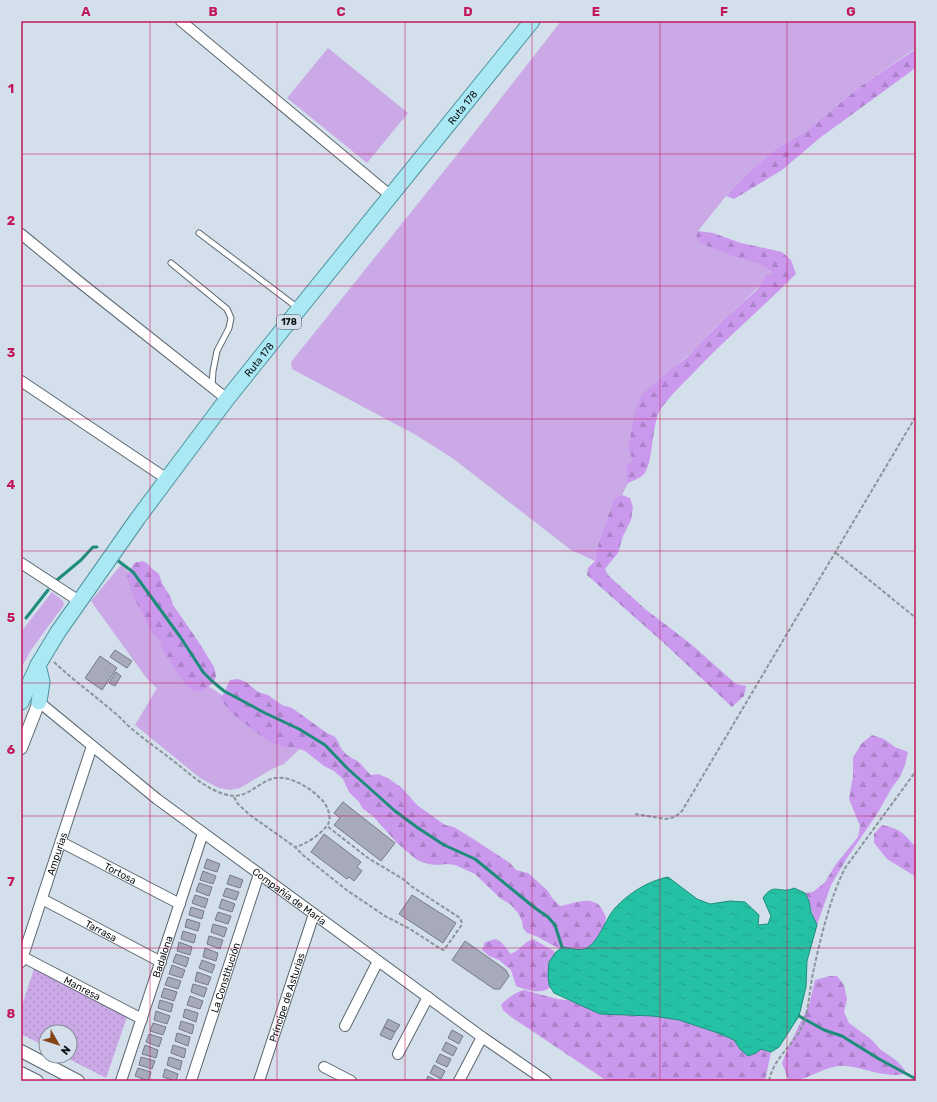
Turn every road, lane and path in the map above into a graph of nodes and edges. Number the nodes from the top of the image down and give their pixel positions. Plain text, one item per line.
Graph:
1 (181, 21) edge
2 (532, 21) edge
3 (391, 196) junction
4 (199, 233) dead end
5 (21, 234) edge
6 (171, 263) dead end
7 (299, 309) junction
8 (21, 381) edge
9 (212, 388) junction
10 (227, 399) junction
11 (916, 416) edge
12 (167, 478) junction
13 (836, 553) junction
14 (21, 563) edge
15 (79, 601) junction
16 (916, 618) edge
17 (41, 660) junction
18 (21, 702) edge
19 (39, 702) junction
20 (92, 746) junction
21 (21, 748) edge
22 (916, 771) edge
23 (234, 797) junction
24 (635, 814) dead end
25 (327, 826) junction
26 (203, 833) junction
27 (61, 842) junction
28 (296, 847) junction
29 (259, 874) junction
30 (42, 900) junction
31 (180, 904) junction
32 (314, 914) junction
33 (22, 959) edge
34 (378, 961) junction
35 (161, 962) junction
36 (428, 998) junction
37 (142, 1019) junction
38 (345, 1026) dead end
39 (482, 1037) junction
40 (21, 1051) edge
41 (398, 1054) dead end
42 (324, 1067) dead end
43 (21, 1073) edge
44 (533, 1077) edge
45 (37, 1081) edge
46 (78, 1081) edge
47 (121, 1081) edge
48 (191, 1081) edge
49 (259, 1081) edge
50 (351, 1081) edge
51 (459, 1081) edge
52 (546, 1081) edge
53 (769, 1081) edge

1 - 3 street
2 - 3 main road, Ruta 178 / 178
3 - 7 main road, Ruta 178 / 178
4 - 7 lane
5 - 9 street
6 - 9 lane
7 - 10 main road, Ruta 178 / 178
8 - 12 street
9 - 10 street
10 - 12 main road, Ruta 178 / 178
11 - 13 path
12 - 15 main road, Ruta 178 / 178
13 - 16 path
13 - 24 path
14 - 15 street
15 - 17 main road, Ruta 178 / 178
17 - 18 main road, 178
17 - 19 main road
17 - 23 path
19 - 20 street, Compañía de María
19 - 21 street
20 - 26 street, Compañía de María
20 - 27 street, Ampurias
22 - 53 path
23 - 25 path
23 - 28 path
25 - 28 path
25 - 28 path
26 - 29 street, Compañía de María
26 - 31 street, Badalona
27 - 30 street, Ampurias
27 - 31 street, Tortosa
29 - 32 street, Compañía de María
29 - 48 street, La Constitución
30 - 33 street, Ampurias
30 - 35 street, Tarrasa
31 - 35 street, Badalona
32 - 34 street, Compañía de María
32 - 49 street, Príncipe de Asturias
33 - 37 street, Manresa
34 - 36 street, Compañía de María
34 - 38 street
35 - 37 street, Badalona
36 - 39 street, Compañía de María
36 - 41 street
37 - 47 street, Badalona
39 - 44 street, Compañía de María
39 - 51 street
40 - 46 street
42 - 50 street
43 - 45 street
44 - 52 street, Compañía de María

